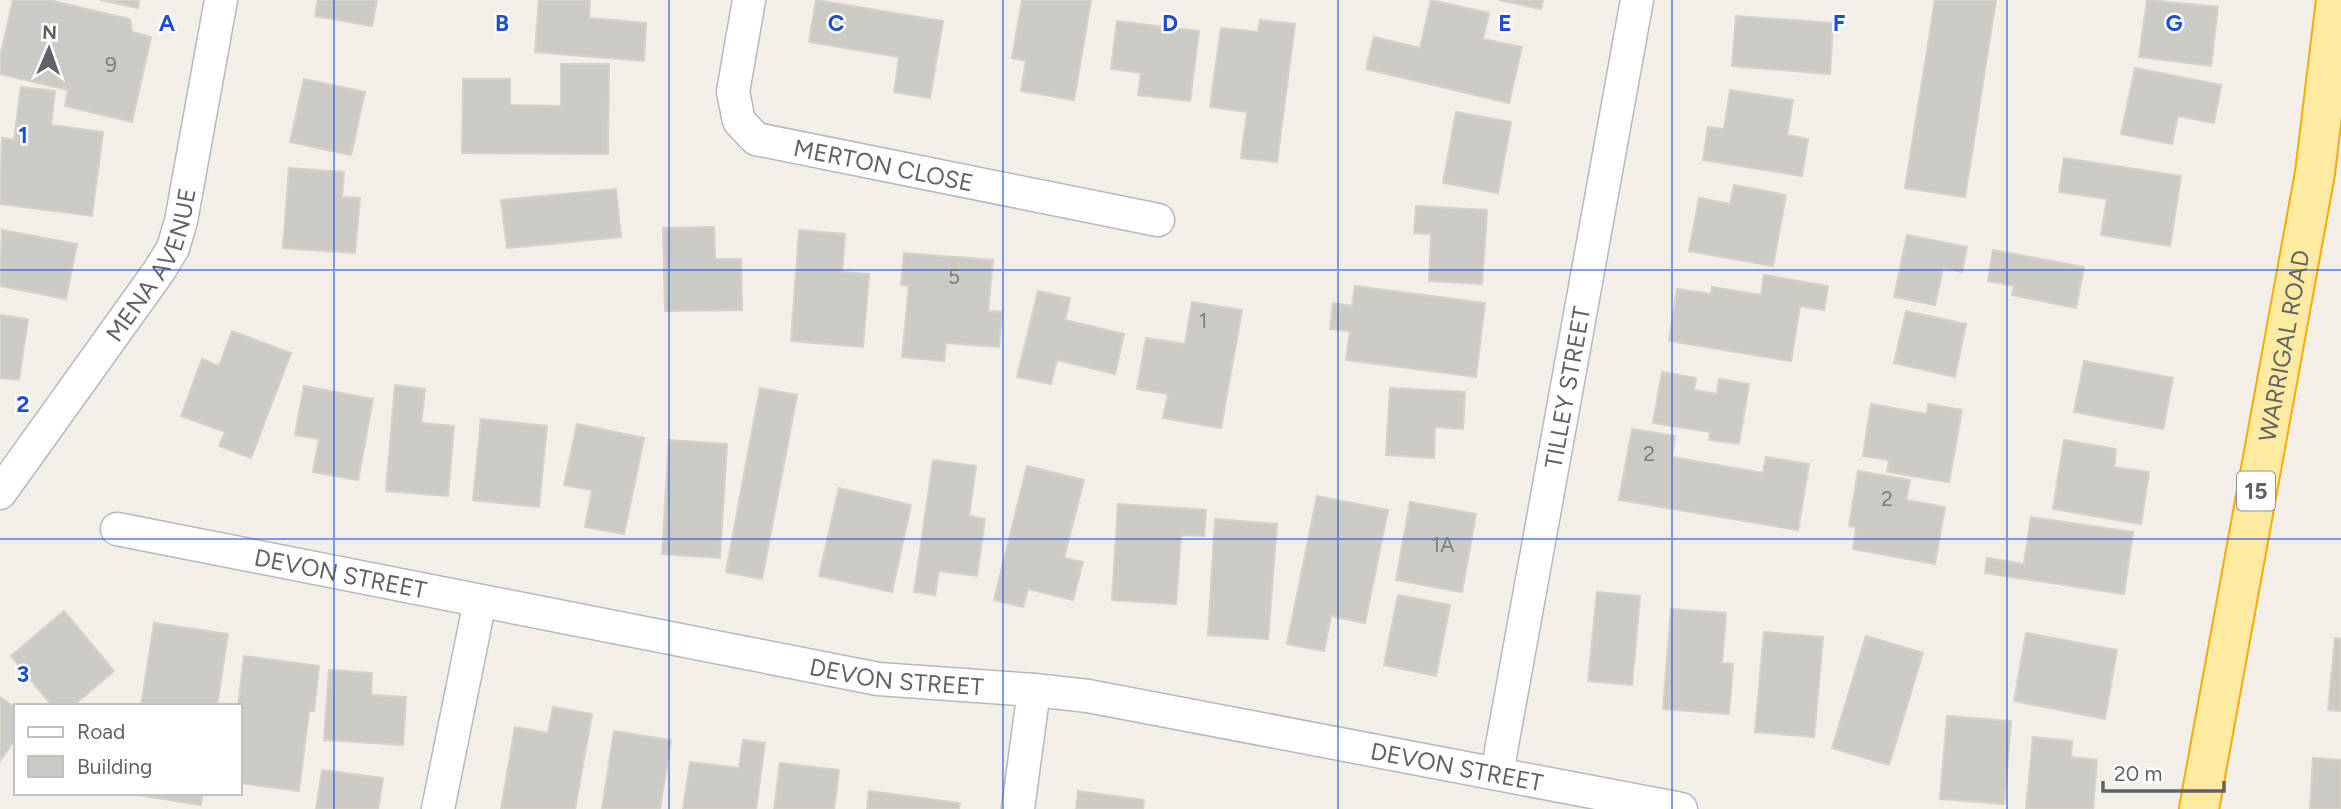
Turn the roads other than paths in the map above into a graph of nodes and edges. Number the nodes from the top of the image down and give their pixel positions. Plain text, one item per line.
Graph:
1 (221, 0) edge
2 (749, 0) edge
3 (1637, 0) edge
4 (2336, 0) edge
5 (2341, 93) edge
6 (2315, 173) junction
7 (1158, 220) dead end
8 (0, 493) edge
9 (117, 529) dead end
10 (480, 601) junction
11 (1034, 690) junction
12 (1497, 773) junction
13 (438, 809) edge
14 (1018, 809) edge
15 (1681, 809) edge
16 (2199, 809) edge

1 - 8 street, MENA AVENUE
2 - 7 street, MERTON CLOSE
3 - 12 street, TILLEY STREET
4 - 6 highway, WARRIGAL ROAD / 15
5 - 6 highway, WARRIGAL ROAD / 15
6 - 16 highway, WARRIGAL ROAD / 15
9 - 10 street, DEVON STREET
10 - 11 street, DEVON STREET
10 - 13 street
11 - 12 street, DEVON STREET
11 - 14 street
12 - 15 street, DEVON STREET

